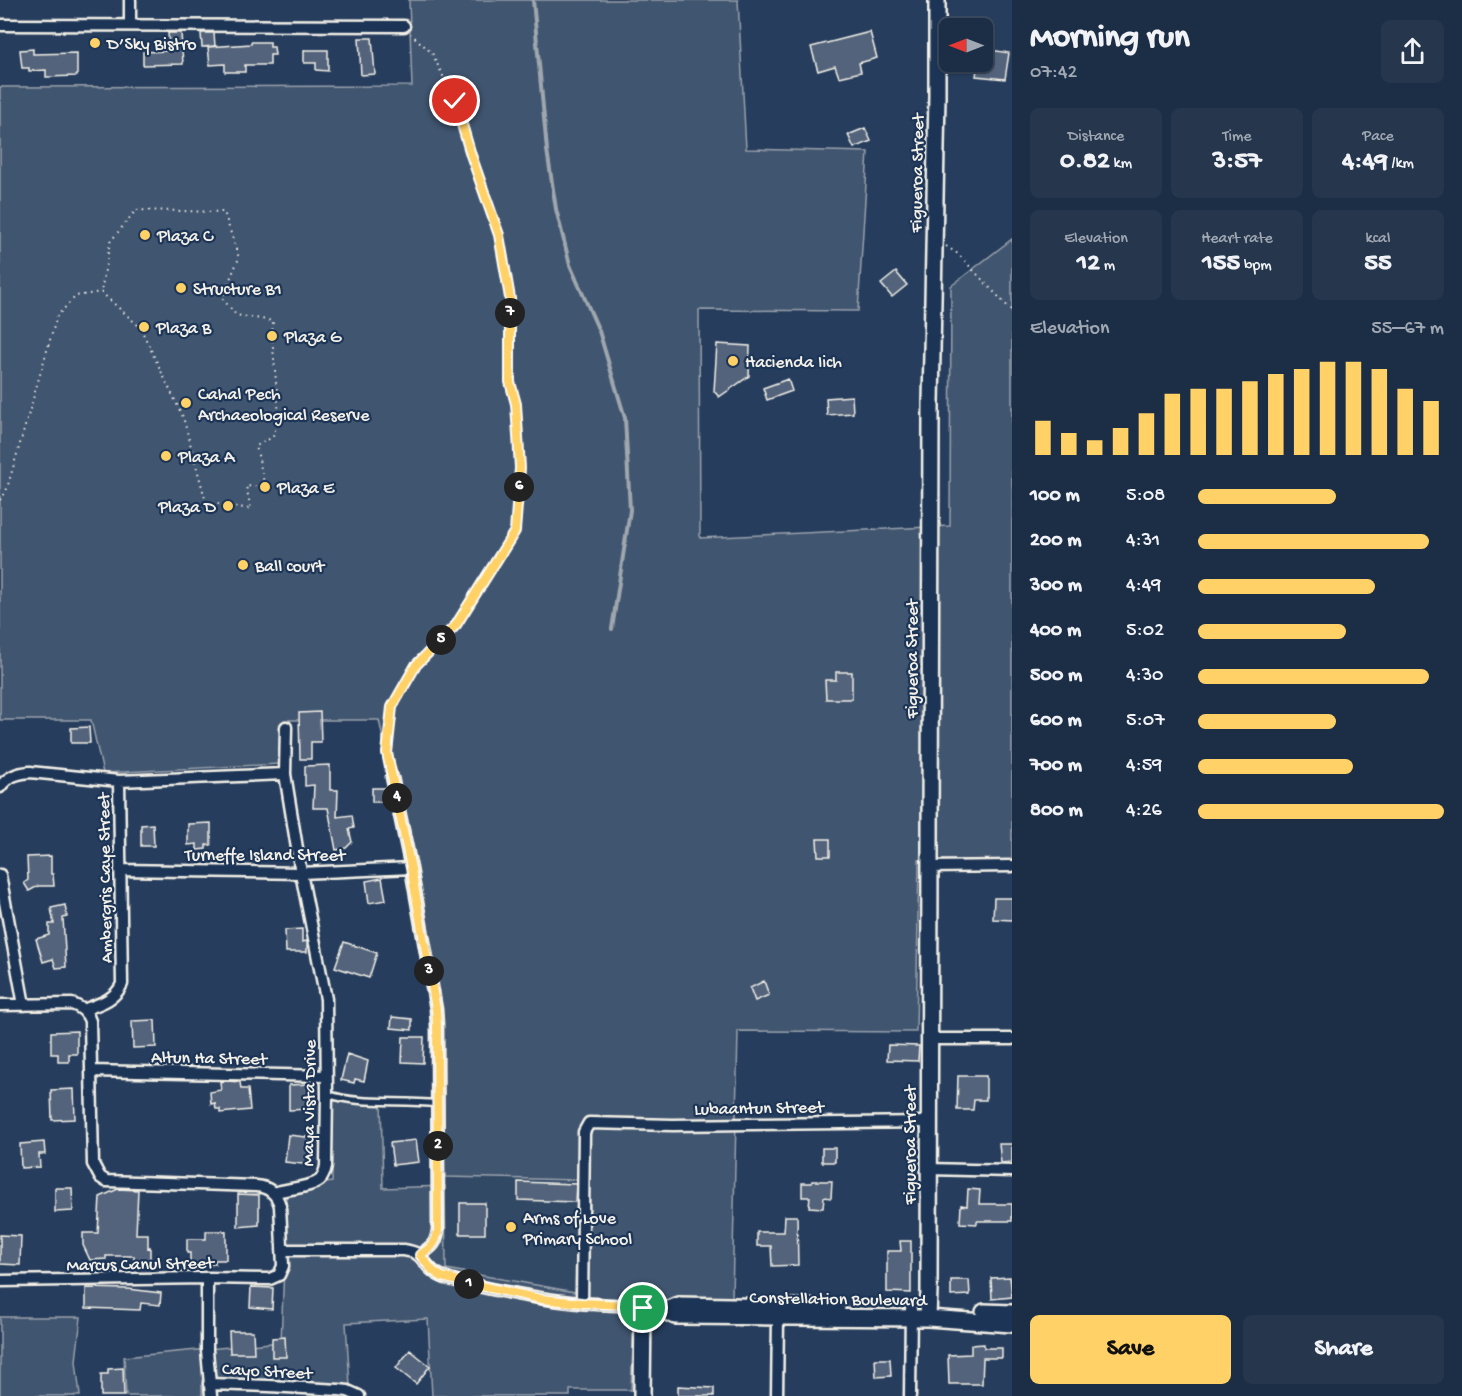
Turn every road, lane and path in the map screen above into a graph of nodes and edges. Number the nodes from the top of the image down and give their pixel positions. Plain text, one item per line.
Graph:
1 (130, 0) edge
2 (937, 0) edge
3 (130, 24) junction
4 (0, 25) edge
5 (404, 26) joint
6 (934, 237) junction
7 (101, 292) junction
8 (1012, 311) edge
9 (0, 500) edge
10 (286, 727) dead end
11 (285, 774) junction
12 (392, 777) joint
13 (119, 781) junction
14 (0, 786) edge
15 (1012, 866) edge
16 (929, 867) junction
17 (411, 868) junction
18 (120, 870) junction
19 (301, 873) junction
20 (0, 875) edge
21 (0, 1005) edge
22 (24, 1005) junction
23 (83, 1010) junction
24 (1012, 1039) edge
25 (930, 1040) junction
26 (91, 1071) junction
27 (326, 1076) junction
28 (327, 1094) junction
29 (438, 1105) junction
30 (929, 1122) junction
31 (928, 1169) junction
32 (1012, 1171) edge
33 (273, 1193) junction
34 (282, 1250) junction
35 (420, 1255) junction
36 (207, 1278) junction
37 (0, 1281) edge
38 (582, 1303) junction
39 (643, 1308) junction
40 (664, 1311) junction
41 (1012, 1313) edge
42 (911, 1314) junction
43 (928, 1314) junction
44 (778, 1317) junction
45 (1012, 1324) edge
46 (209, 1384) junction
47 (211, 1396) edge
48 (359, 1396) edge
49 (642, 1396) edge
50 (777, 1396) edge
51 (910, 1396) edge

1 - 3 street
2 - 6 street, Figueroa Street
3 - 4 street
3 - 5 street
5 - 12 path
6 - 8 path
6 - 16 street, Figueroa Street
7 - 7 path
7 - 9 path
10 - 11 street, Maya Vista Drive
11 - 13 street, Ambergris Caye Street
11 - 19 street, Maya Vista Drive
12 - 17 street
13 - 14 street
13 - 18 street, Ambergris Caye Street
15 - 16 street
16 - 25 street, Figueroa Street
17 - 19 street, Turneffe Island Street
17 - 29 street
18 - 19 street, Turneffe Island Street
18 - 23 street, Ambergris Caye Street
19 - 27 street, Maya Vista Drive
20 - 22 street
21 - 22 street
22 - 23 street
23 - 26 street, Maya Vista Drive
24 - 25 street
25 - 30 street, Figueroa Street
26 - 27 street, Altun Ha Street
26 - 33 street, Maya Vista Drive
27 - 28 street, Maya Vista Drive
28 - 29 lane
28 - 33 street, Maya Vista Drive
29 - 35 street
30 - 31 street, Figueroa Street
30 - 38 street, Lubaantun Street
31 - 32 street
31 - 43 street, Figueroa Street
33 - 34 street
34 - 35 street
34 - 36 street, Marcus Canul Street
35 - 38 street
36 - 37 street, Marcus Canul Street
36 - 46 street
38 - 39 street
39 - 40 street, Constellation Boulevard
39 - 49 street
40 - 42 street, Constellation Boulevard
40 - 44 street, Constellation Boulevard
41 - 43 street, Constellation Boulevard
42 - 43 street, Constellation Boulevard
42 - 44 street, Constellation Boulevard
42 - 51 street
43 - 45 street, Constellation Boulevard
44 - 50 street
46 - 47 street
46 - 48 street, Cayo Street

